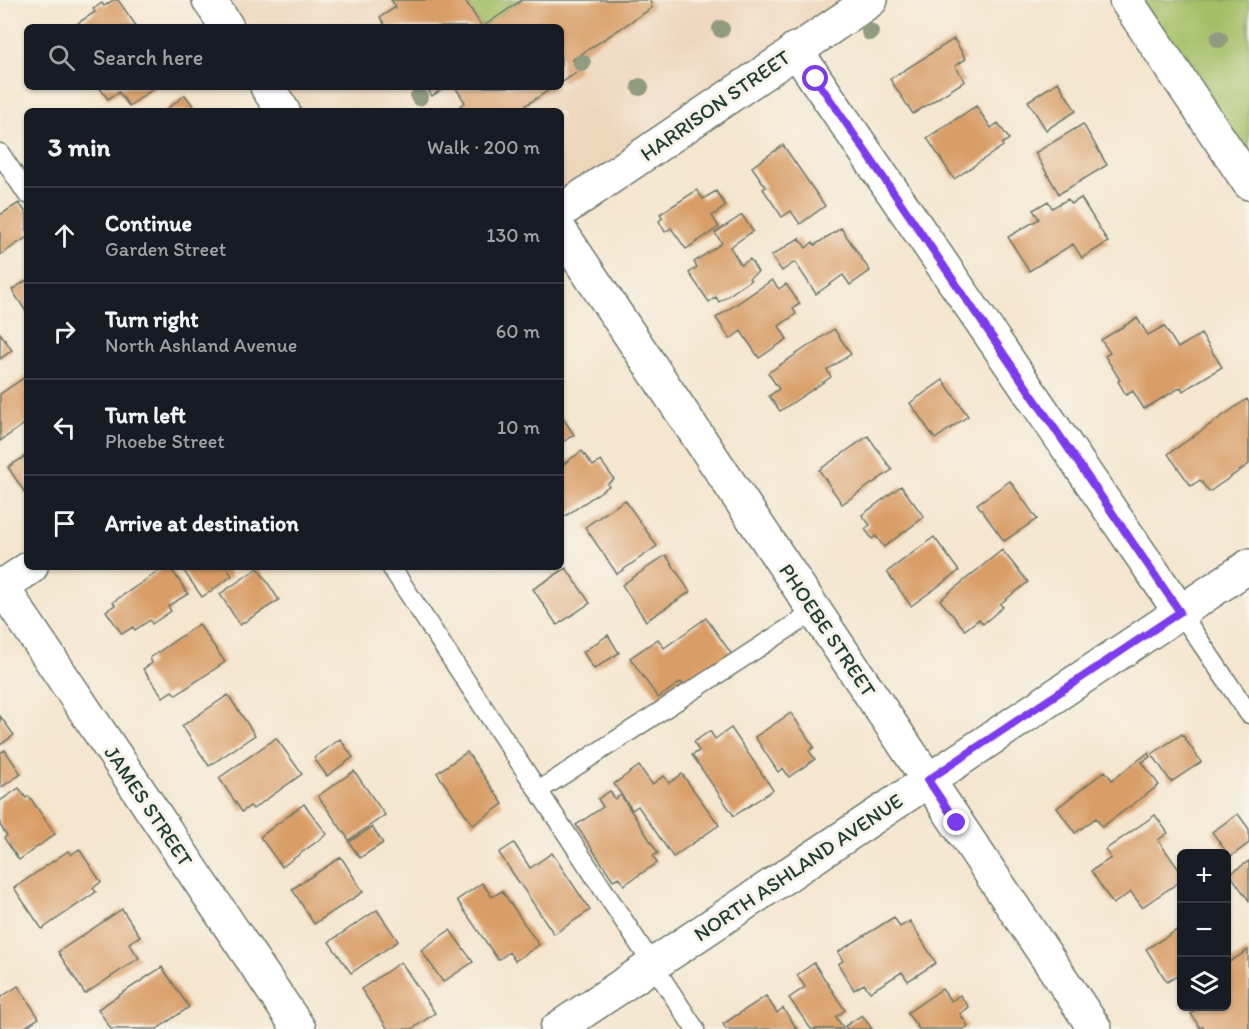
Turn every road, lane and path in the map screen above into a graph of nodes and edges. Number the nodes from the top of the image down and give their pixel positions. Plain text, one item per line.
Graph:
1 (209, 0) edge
2 (871, 0) edge
3 (1126, 0) edge
4 (225, 24) edge
5 (795, 49) junction
6 (269, 90) edge
7 (281, 108) edge
8 (0, 153) edge
9 (1249, 183) edge
10 (24, 189) edge
11 (564, 209) edge
12 (564, 236) edge
13 (1249, 566) edge
14 (26, 570) edge
15 (393, 570) edge
16 (1, 586) edge
17 (815, 611) junction
18 (1180, 612) junction
19 (1249, 714) edge
20 (928, 780) junction
21 (538, 791) junction
22 (653, 965) junction
23 (299, 1029) edge
24 (557, 1029) edge
25 (695, 1029) edge
26 (1095, 1029) edge

1 - 4 street
2 - 5 street, HARRISON STREET
3 - 9 street
5 - 11 street, HARRISON STREET
5 - 18 street
6 - 7 street
8 - 10 lane
12 - 17 street, PHOEBE STREET
13 - 18 street, NORTH ASHLAND AVENUE
14 - 16 street
15 - 21 lane
16 - 23 street, JAMES STREET
17 - 20 street, PHOEBE STREET
17 - 21 lane
18 - 19 lane
18 - 20 street, NORTH ASHLAND AVENUE
20 - 22 street, NORTH ASHLAND AVENUE
20 - 26 street, PHOEBE STREET
21 - 22 lane
22 - 24 street, NORTH ASHLAND AVENUE
22 - 25 lane

